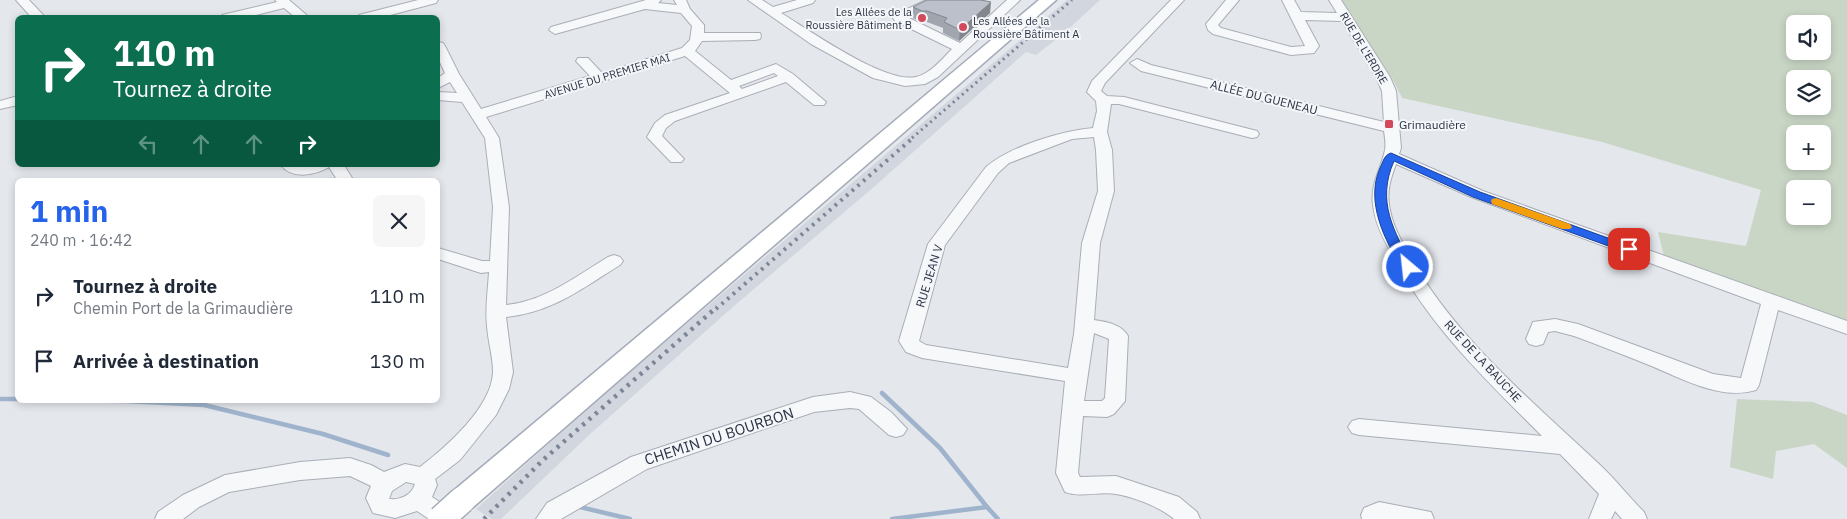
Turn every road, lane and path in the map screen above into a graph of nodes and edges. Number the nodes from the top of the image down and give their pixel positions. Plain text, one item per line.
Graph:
1 (22, 0) edge
2 (432, 0) edge
3 (754, 0) edge
4 (809, 0) edge
5 (936, 0) edge
6 (1048, 0) edge
7 (1178, 0) edge
8 (1234, 0) edge
9 (1288, 0) edge
10 (1335, 0) edge
11 (283, 2) edge
12 (641, 3) edge
13 (990, 4) edge
14 (1010, 4) edge
15 (683, 5) edge
16 (415, 6) junction
17 (772, 12) junction
18 (37, 15) edge
19 (237, 15) edge
20 (301, 15) edge
21 (376, 15) edge
22 (420, 15) edge
23 (1298, 16) junction
24 (1346, 17) junction
25 (555, 30) dead end
26 (756, 36) dead end
27 (698, 37) junction
28 (960, 48) junction
29 (440, 50) edge
30 (687, 51) junction
31 (583, 61) dead end
32 (1137, 62) dead end
33 (452, 74) junction
34 (600, 78) junction
35 (440, 83) edge
36 (735, 89) junction
37 (440, 96) edge
38 (467, 98) junction
39 (1102, 100) junction
40 (15, 101) edge
41 (819, 102) dead end
42 (0, 105) edge
43 (478, 115) junction
44 (1392, 128) junction
45 (1100, 132) junction
46 (1252, 134) dead end
47 (1391, 156) junction
48 (676, 159) dead end
49 (337, 167) edge
50 (344, 178) edge
51 (440, 254) edge
52 (614, 261) dead end
53 (498, 266) junction
54 (1771, 300) junction
55 (496, 312) junction
56 (1084, 324) junction
57 (1847, 328) edge
58 (1536, 339) dead end
59 (1076, 376) junction
60 (1074, 408) junction
61 (1359, 427) dead end
62 (896, 430) dead end
63 (1567, 446) junction
64 (422, 477) junction
65 (385, 483) junction
66 (1615, 495) junction
67 (418, 500) junction
68 (455, 510) edge
69 (166, 519) edge
70 (441, 519) edge
71 (547, 519) edge
72 (1189, 519) edge
73 (1373, 519) edge
74 (1423, 519) edge
75 (1600, 519) edge
76 (1636, 519) edge

1 - 18 street
2 - 16 street
3 - 17 street
4 - 17 street
5 - 28 street
6 - 68 main road
7 - 39 street
8 - 23 street
9 - 23 street
10 - 24 street, RUE DE L'ERDRE
11 - 19 street
11 - 20 street
12 - 15 street
12 - 25 street
13 - 14 street
14 - 28 street
15 - 27 street
16 - 21 street
16 - 22 street
17 - 28 street
23 - 24 street
24 - 44 street, RUE DE L'ERDRE
26 - 27 street
27 - 30 street, AVENUE DU PREMIER MAI
29 - 33 street
30 - 34 street, AVENUE DU PREMIER MAI
30 - 36 street
31 - 34 street
32 - 44 street, ALLÉE DU GUENEAU
33 - 35 street
33 - 38 street
34 - 43 street, AVENUE DU PREMIER MAI
36 - 41 street
36 - 48 street
37 - 38 street
38 - 43 street
39 - 45 street
39 - 46 street
40 - 42 street
43 - 53 street
44 - 47 street, RUE DE L'ERDRE
45 - 56 street
45 - 59 street, RUE JEAN V
47 - 54 street
47 - 63 street, RUE DE LA BAUCHE
49 - 50 street
51 - 53 street
52 - 55 street
53 - 55 street
54 - 57 street
54 - 58 street
55 - 64 street
56 - 59 street
56 - 60 street
59 - 60 street
60 - 72 street
61 - 63 street
62 - 71 street, CHEMIN DU BOURBON
63 - 66 street, RUE DE LA BAUCHE
64 - 65 street
64 - 67 street
65 - 67 street
65 - 69 street
66 - 75 street
66 - 76 street, RUE DE LA BAUCHE
67 - 68 street
68 - 70 main road, bridge
73 - 74 street

